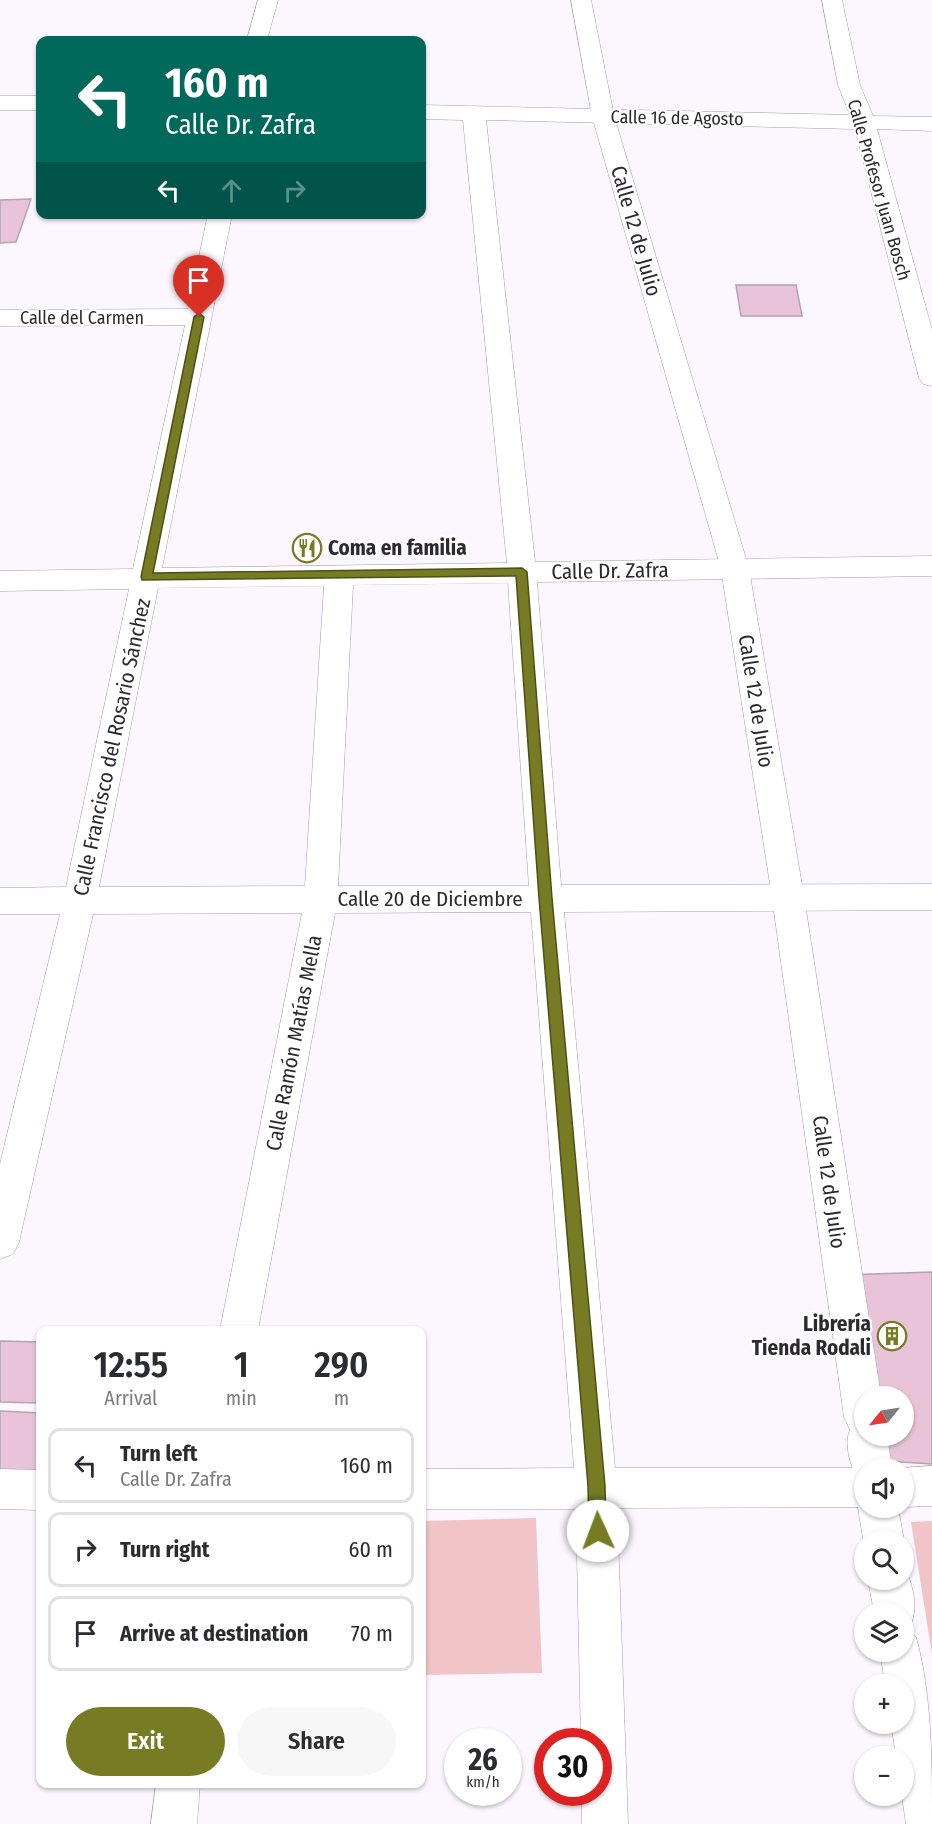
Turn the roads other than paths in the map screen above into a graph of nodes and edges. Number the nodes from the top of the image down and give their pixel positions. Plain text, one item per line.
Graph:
1 (268, 0) edge
2 (581, 0) edge
3 (832, 0) edge
4 (258, 36) edge
5 (0, 103) edge
6 (36, 104) edge
7 (426, 112) edge
8 (474, 113) junction
9 (603, 116) junction
10 (864, 122) junction
11 (932, 124) edge
12 (219, 219) edge
13 (199, 317) junction
14 (0, 318) edge
15 (932, 378) edge
16 (932, 566) edge
17 (735, 569) junction
18 (522, 572) junction
19 (339, 574) junction
20 (147, 577) junction
21 (0, 581) edge
22 (788, 897) junction
23 (932, 897) edge
24 (546, 898) junction
25 (321, 899) junction
26 (80, 900) junction
27 (0, 901) edge
28 (0, 1242) edge
29 (240, 1326) edge
30 (859, 1386) edge
31 (596, 1486) junction
32 (932, 1486) edge
33 (854, 1487) edge
34 (914, 1487) edge
35 (0, 1489) edge
36 (426, 1489) edge
37 (36, 1490) edge
38 (903, 1662) edge
39 (178, 1788) edge
40 (174, 1824) edge
41 (605, 1824) edge
42 (929, 1824) edge

1 - 4 street
2 - 9 street, Calle 12 de Julio
3 - 10 street, Calle Profesor Juan Bosch
5 - 6 street
7 - 8 street, Calle 16 de Agosto
8 - 9 street, Calle 16 de Agosto
8 - 18 street
9 - 10 street, Calle 16 de Agosto
9 - 17 street, Calle 12 de Julio
10 - 11 street, Calle 16 de Agosto
10 - 15 street, Calle Profesor Juan Bosch
12 - 13 street, Calle Francisco del Rosario Sánchez
13 - 14 street, Calle del Carmen
13 - 20 street, Calle Francisco del Rosario Sánchez
16 - 17 street, Calle Dr. Zafra
17 - 18 street, Calle Dr. Zafra
17 - 22 street, Calle 12 de Julio
18 - 19 street, Calle Dr. Zafra
18 - 24 street
19 - 20 street, Calle Dr. Zafra
19 - 25 street, Calle Ramón Matías Mella
20 - 21 street, Calle Dr. Zafra
20 - 26 street, Calle Francisco del Rosario Sánchez
22 - 23 street, Calle 20 de Diciembre
22 - 24 street, Calle 20 de Diciembre
22 - 30 street, Calle 12 de Julio
24 - 25 street, Calle 20 de Diciembre
24 - 31 street
25 - 26 street, Calle 20 de Diciembre
25 - 29 street, Calle Ramón Matías Mella
26 - 27 street, Calle 20 de Diciembre
26 - 28 street, Calle Francisco del Rosario Sánchez
31 - 33 street
31 - 36 street
31 - 41 street
32 - 34 street
35 - 37 street
38 - 42 street
39 - 40 street

